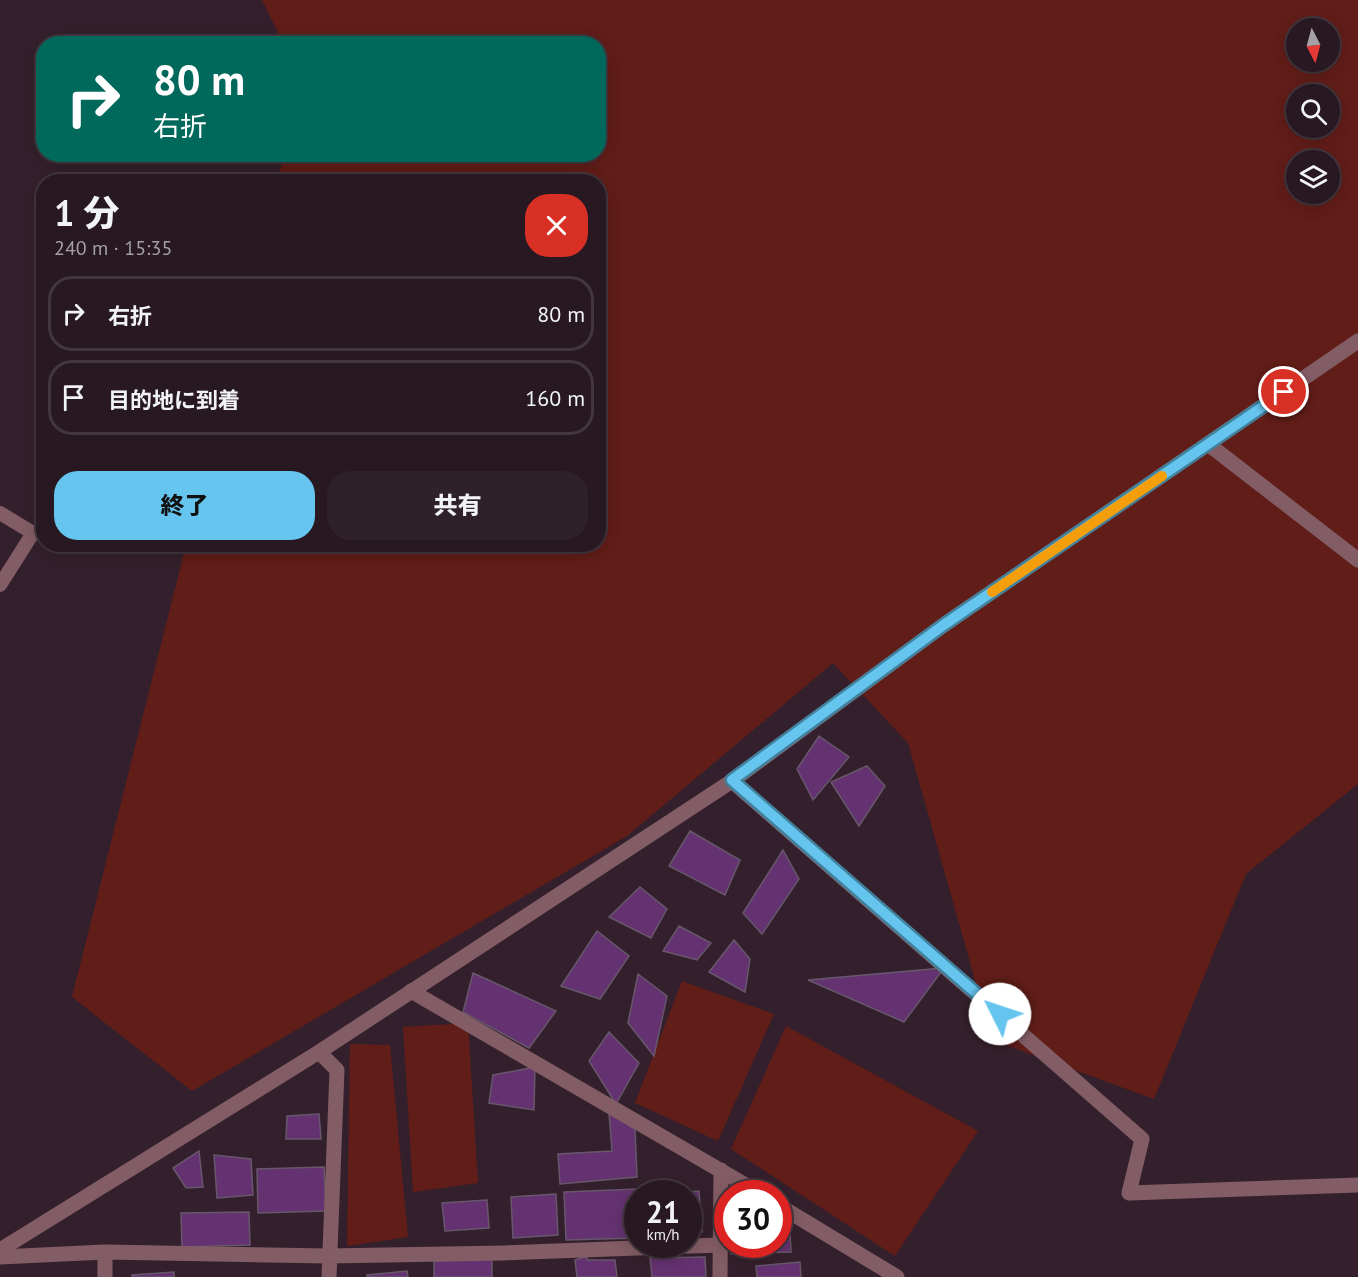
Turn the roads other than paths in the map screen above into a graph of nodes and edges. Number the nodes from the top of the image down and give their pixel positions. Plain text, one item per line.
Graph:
1 (1358, 341) edge
2 (1208, 444) junction
3 (0, 513) edge
4 (1358, 560) edge
5 (0, 585) edge
6 (732, 780) junction
7 (411, 991) junction
8 (319, 1052) junction
9 (722, 1170) junction
10 (722, 1180) edge
11 (738, 1180) edge
12 (1358, 1185) edge
13 (792, 1213) edge
14 (714, 1245) edge
15 (0, 1250) edge
16 (105, 1252) junction
17 (328, 1256) junction
18 (0, 1257) edge
19 (719, 1258) edge
20 (105, 1277) edge
21 (329, 1277) edge
22 (720, 1277) edge
23 (897, 1277) edge

1 - 2 street
2 - 4 street
2 - 6 street
3 - 5 lane
6 - 7 street
6 - 12 street
7 - 8 street
7 - 9 street
8 - 15 street
8 - 17 street
9 - 10 street
9 - 11 street
13 - 23 street
14 - 17 street
16 - 17 street
16 - 18 street
16 - 20 street
17 - 21 street
19 - 22 street

